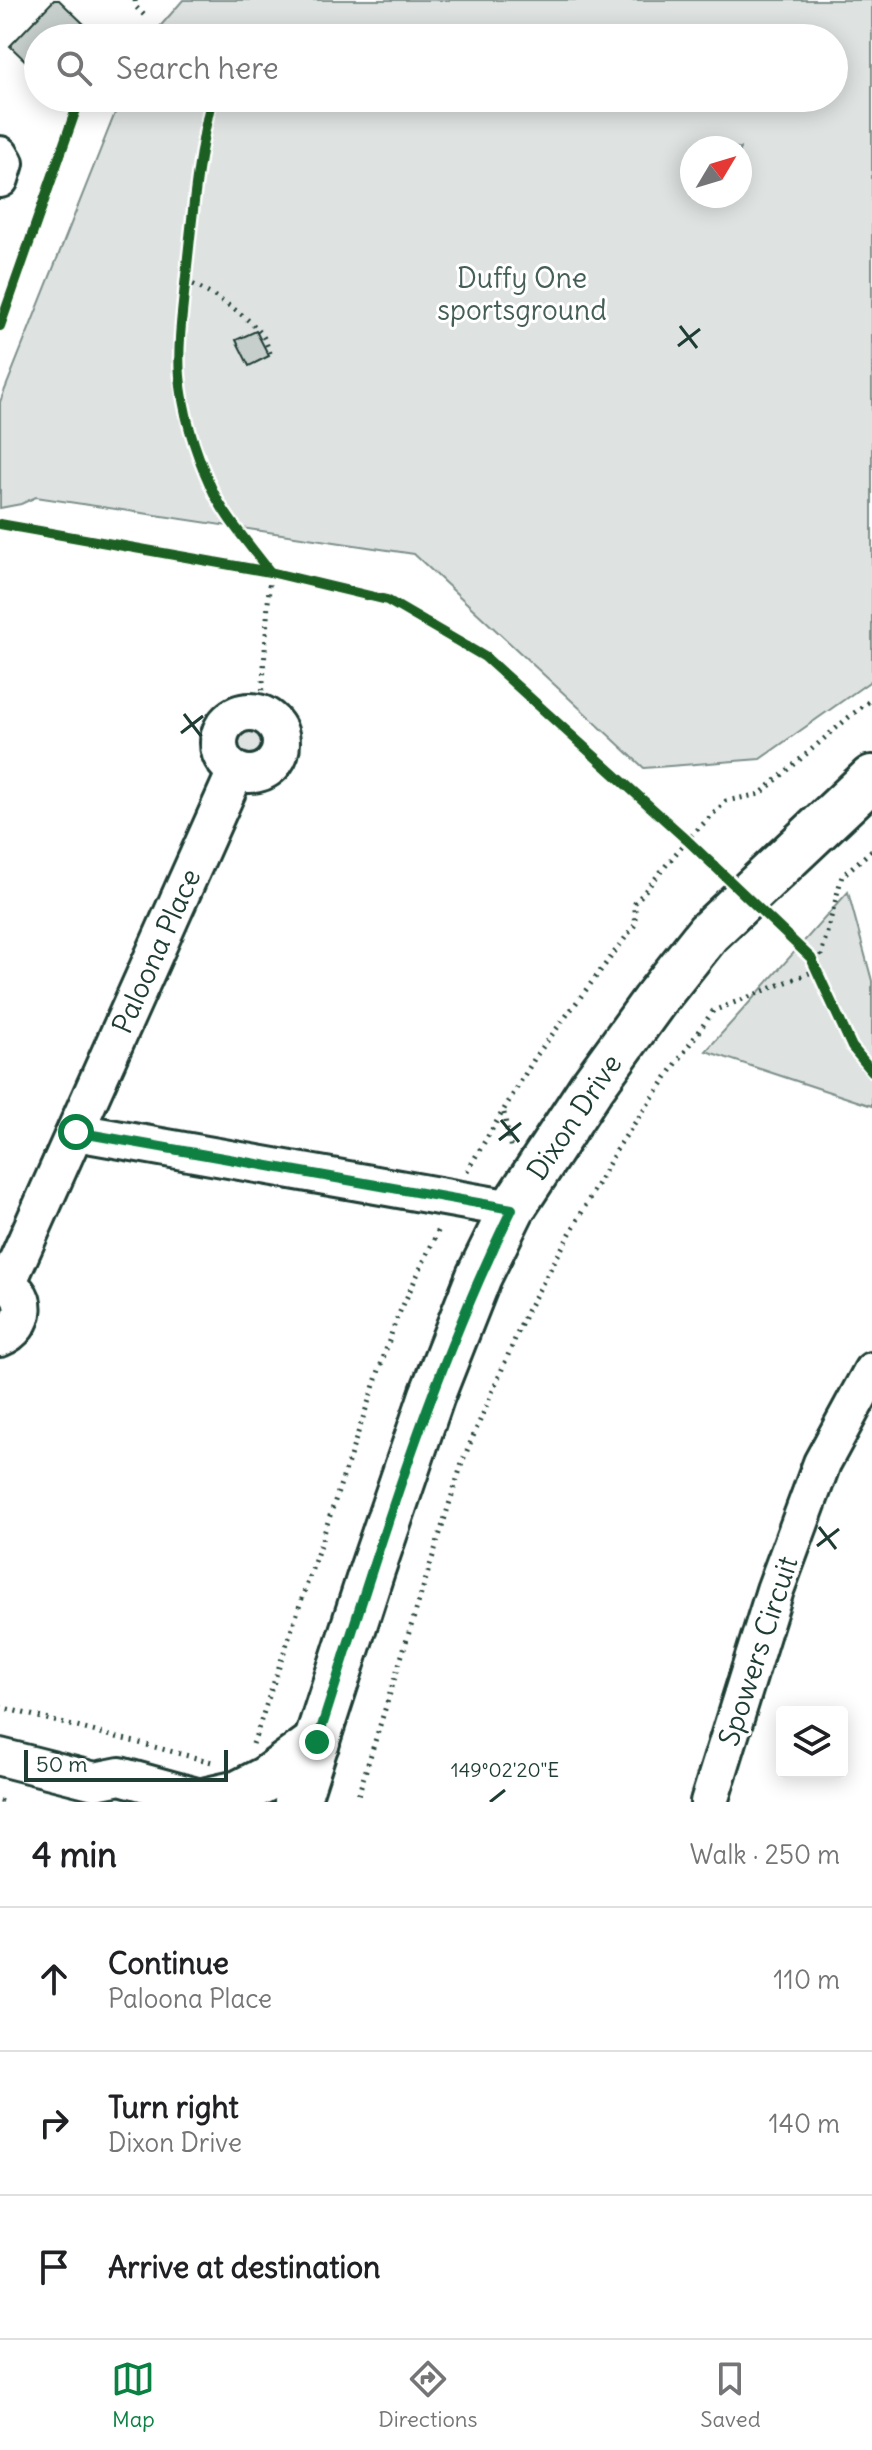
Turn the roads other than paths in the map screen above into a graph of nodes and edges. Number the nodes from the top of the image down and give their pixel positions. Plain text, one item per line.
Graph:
1 (0, 155) edge
2 (0, 179) edge
3 (261, 714) road end
4 (872, 778) edge
5 (76, 1132) junction
6 (512, 1209) junction
7 (4, 1284) edge
8 (0, 1338) edge
9 (872, 1371) edge
10 (317, 1742) junction
11 (0, 1757) edge
12 (212, 1788) edge
13 (104, 1792) edge
14 (297, 1802) edge
15 (709, 1802) edge

1 - 2 street
3 - 5 street, Paloona Place
4 - 6 main road, Dixon Drive
5 - 6 street
5 - 7 street, Paloona Place
6 - 10 main road, Dixon Drive
7 - 8 street, Paloona Place
9 - 15 street, Spowers Circuit
10 - 12 main road
10 - 14 main road, Dixon Drive
11 - 13 street
12 - 13 street

